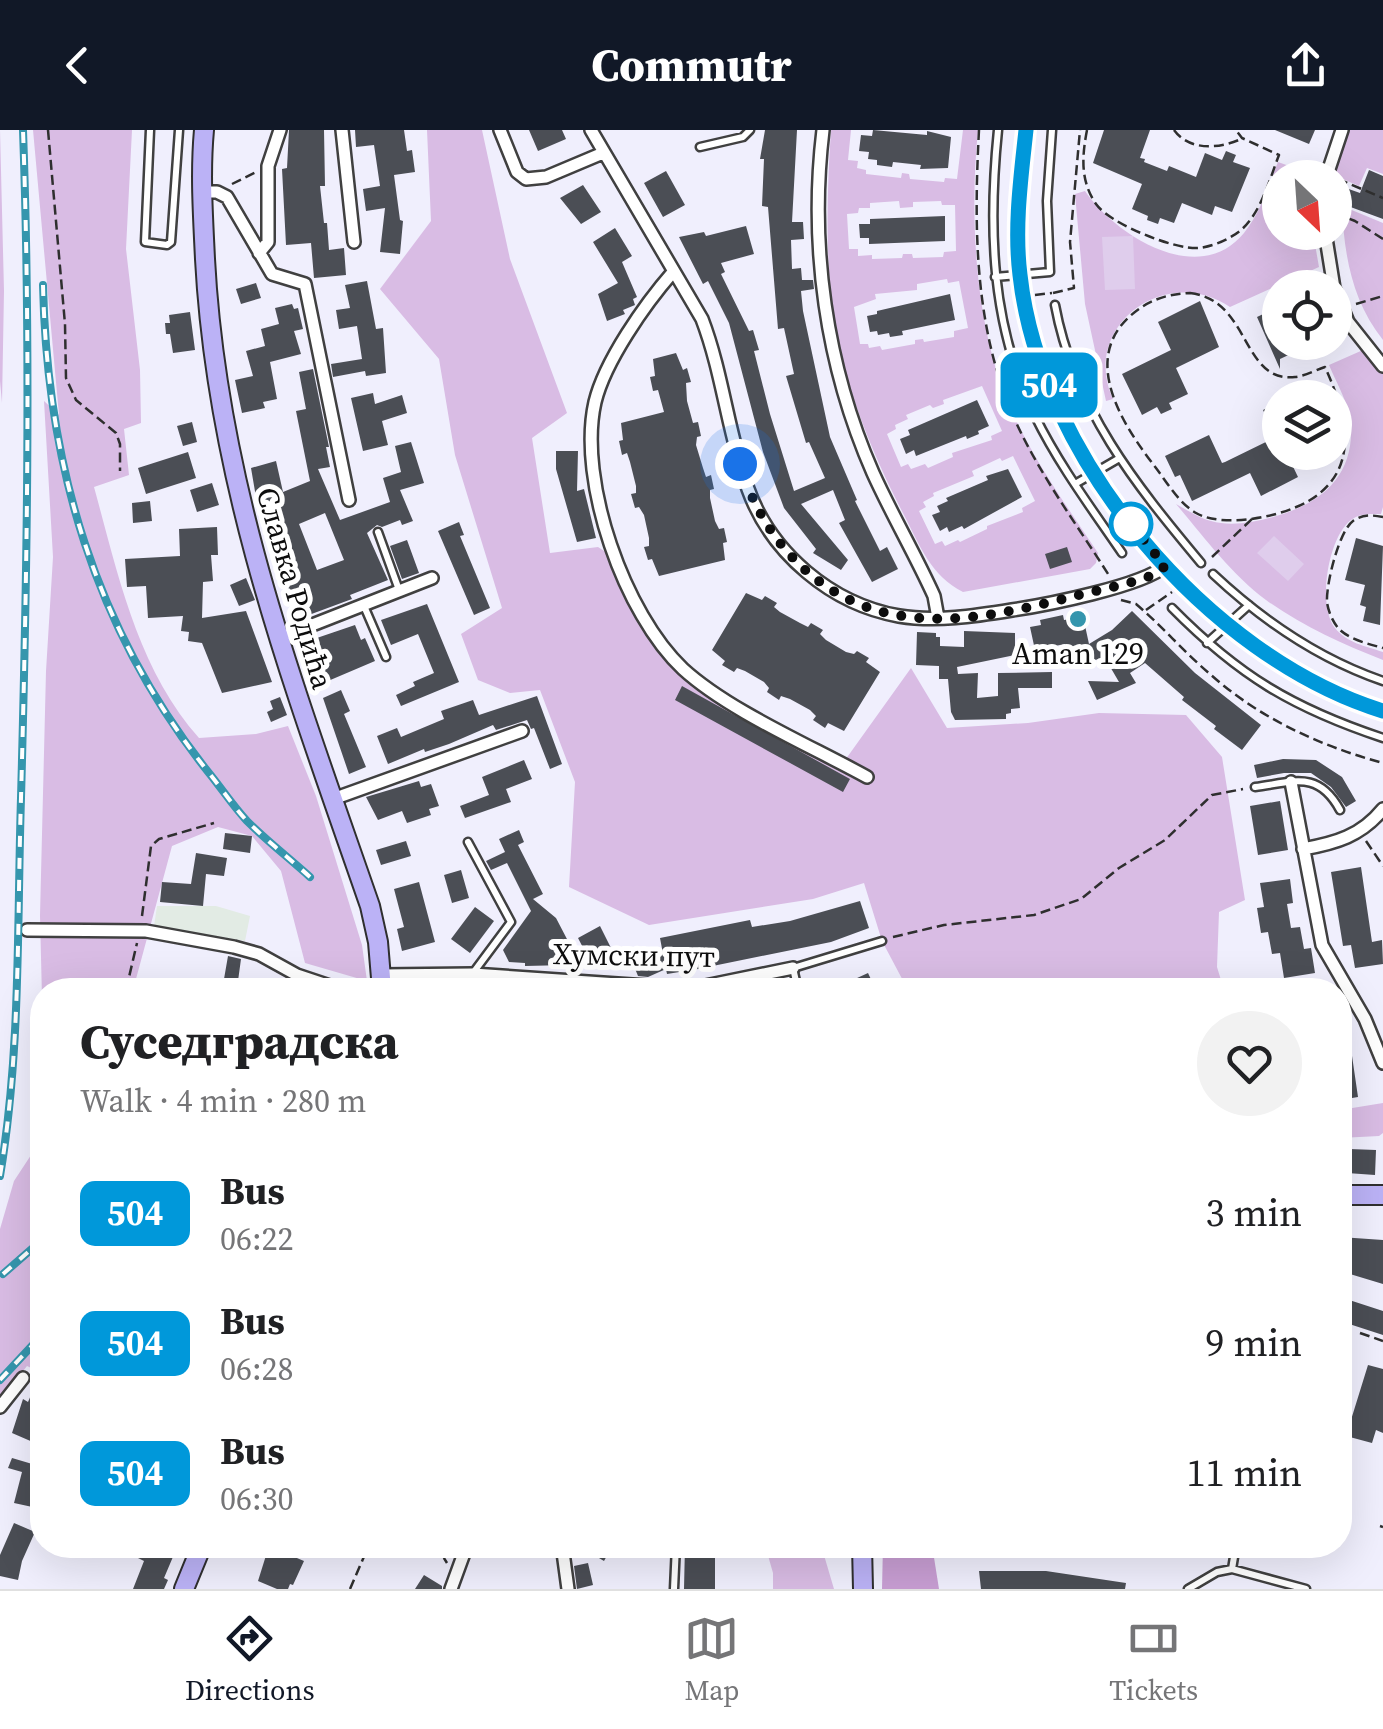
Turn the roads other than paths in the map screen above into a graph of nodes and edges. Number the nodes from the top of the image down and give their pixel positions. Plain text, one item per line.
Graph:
1 (150, 130) edge
2 (179, 130) edge
3 (204, 130) edge
4 (280, 130) edge
5 (342, 130) edge
6 (500, 130) edge
7 (591, 130) edge
8 (750, 130) edge
9 (823, 130) edge
10 (998, 130) edge
11 (1026, 130) edge
12 (1052, 130) edge
13 (1342, 130) edge
14 (700, 147) dead end
15 (603, 153) junction
16 (1332, 160) edge
17 (209, 192) junction
18 (354, 242) dead end
19 (259, 254) junction
20 (674, 272) junction
21 (1020, 274) junction
22 (994, 277) junction
23 (1055, 305) road end
24 (1352, 327) edge
25 (1383, 366) edge
26 (1118, 459) junction
27 (1094, 473) junction
28 (1075, 484) junction
29 (348, 500) dead end
30 (378, 532) dead end
31 (1122, 553) dead end
32 (1201, 563) dead end
33 (1165, 566) junction
34 (1213, 574) dead end
35 (432, 578) dead end
36 (399, 591) junction
37 (364, 605) junction
38 (1249, 606) junction
39 (1172, 608) dead end
40 (938, 618) junction
41 (1226, 625) junction
42 (279, 638) junction
43 (1207, 644) junction
44 (386, 658) dead end
45 (1383, 681) edge
46 (1383, 711) edge
47 (522, 731) dead end
48 (1383, 738) edge
49 (867, 777) dead end
50 (1291, 782) junction
51 (1256, 787) road end
52 (332, 799) junction
53 (1340, 810) dead end
54 (1383, 810) edge
55 (468, 842) dead end
56 (1303, 849) junction
57 (27, 930) dead end
58 (882, 940) road end
59 (793, 968) junction
60 (473, 974) junction
61 (308, 978) edge
62 (381, 978) edge
63 (428, 978) edge
64 (520, 978) edge
65 (744, 978) edge
66 (795, 978) edge
67 (1341, 978) edge
68 (1352, 996) edge
69 (1383, 1063) edge
70 (1352, 1195) edge
71 (1383, 1195) edge
72 (23, 1378) dead end
73 (0, 1407) edge
74 (197, 1558) edge
75 (462, 1558) edge
76 (564, 1558) edge
77 (675, 1558) edge
78 (862, 1558) edge
79 (1234, 1558) edge
80 (1232, 1569) junction
81 (453, 1583) edge
82 (184, 1589) edge
83 (568, 1589) edge
84 (674, 1589) edge
85 (863, 1589) edge
86 (1188, 1589) edge
87 (1306, 1589) edge

1 - 2 lane
3 - 17 street, Славка Родића
4 - 19 street
5 - 18 street
6 - 15 street
7 - 15 street
8 - 14 lane
9 - 40 street
10 - 22 lane
11 - 21 street
12 - 21 lane
13 - 16 street
15 - 20 street
17 - 19 street
17 - 42 street, Славка Родића
19 - 29 street
20 - 40 street
20 - 49 street
21 - 22 lane
21 - 27 street
22 - 28 lane
23 - 26 lane
24 - 25 street
26 - 27 lane
26 - 32 lane
27 - 28 lane
27 - 33 street
28 - 31 lane
30 - 36 lane
33 - 40 street
33 - 41 street
34 - 38 lane
35 - 36 street
36 - 37 street
37 - 42 street
37 - 44 lane
38 - 41 lane
38 - 45 lane
39 - 43 lane
41 - 43 lane
41 - 46 street
42 - 52 street, Славка Родића
43 - 48 lane
47 - 52 street
50 - 51 lane
50 - 53 lane
50 - 56 street
52 - 62 street, Славка Родића
54 - 56 street
55 - 60 lane, Хумски пут
56 - 67 street
57 - 61 street
58 - 59 lane, Хумски пут
59 - 65 street, Хумски пут
59 - 66 lane
60 - 63 street, Хумски пут
60 - 64 street, Хумски пут
68 - 69 street
70 - 71 street
72 - 73 street
74 - 82 street
75 - 81 street
76 - 83 street
77 - 84 lane
78 - 85 street
79 - 80 lane
80 - 86 lane
80 - 87 lane

